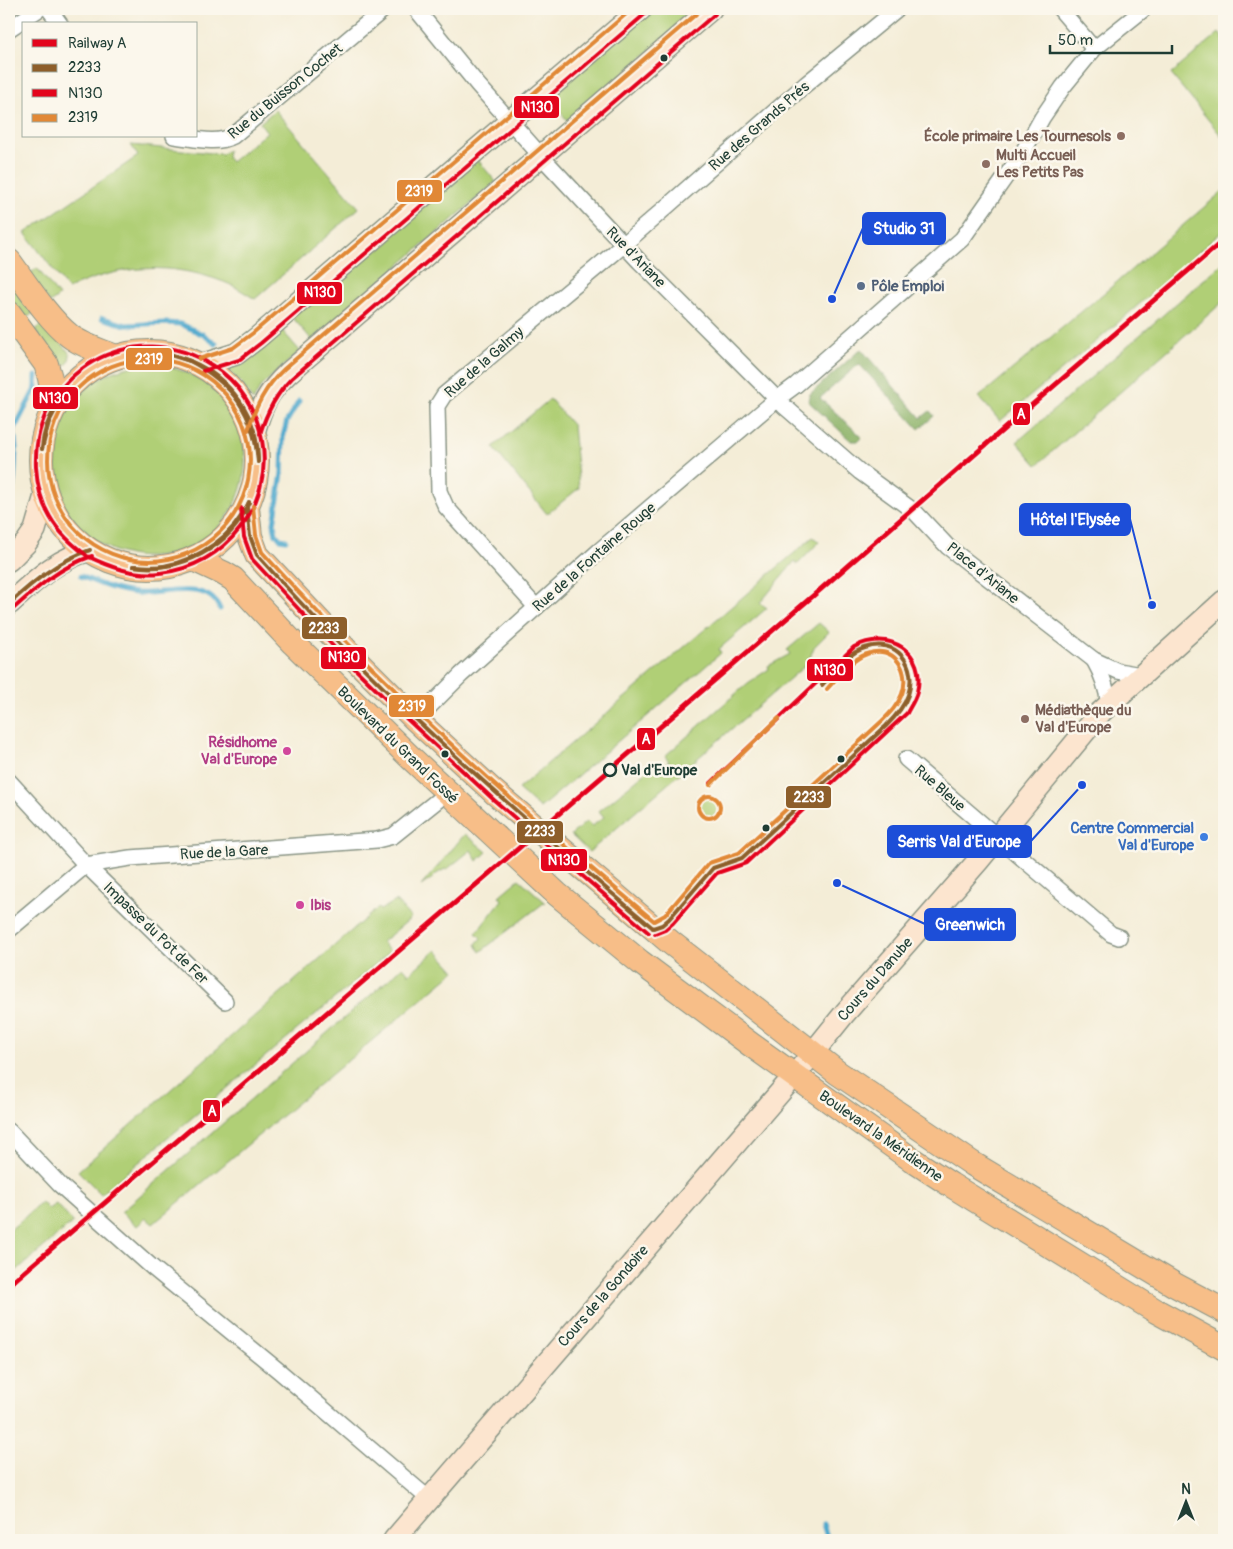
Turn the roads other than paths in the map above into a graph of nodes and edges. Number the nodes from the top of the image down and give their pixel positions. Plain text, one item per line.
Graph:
1 (39, 9) edge
2 (50, 9) edge
3 (384, 9) edge
4 (416, 9) edge
5 (641, 9) edge
6 (711, 9) edge
7 (897, 9) edge
8 (1060, 9) edge
9 (1144, 9) edge
10 (59, 22) edge
11 (9, 29) edge
12 (1094, 49) junction
13 (510, 122) junction
14 (191, 138) edge
15 (541, 156) junction
16 (624, 245) junction
17 (9, 260) edge
18 (9, 313) edge
19 (116, 358) junction
20 (201, 365) junction
21 (777, 399) junction
22 (55, 407) junction
23 (254, 432) junction
24 (876, 484) joint
25 (46, 492) junction
26 (247, 508) junction
27 (90, 550) junction
28 (193, 559) junction
29 (9, 560) edge
30 (1224, 601) edge
31 (9, 604) edge
32 (536, 607) junction
33 (1094, 660) junction
34 (1141, 675) junction
35 (1109, 705) junction
36 (416, 720) junction
37 (906, 759) dead end
38 (9, 781) edge
39 (448, 792) junction
40 (998, 837) junction
41 (86, 865) junction
42 (585, 871) joint
43 (558, 894) joint
44 (9, 930) edge
45 (1119, 937) dead end
46 (225, 1001) dead end
47 (813, 1052) junction
48 (795, 1075) junction
49 (9, 1131) edge
50 (1224, 1311) edge
51 (1224, 1348) edge
52 (429, 1499) junction
53 (394, 1540) edge

1 - 11 street
2 - 10 street
3 - 14 street, Rue du Buisson Cochet
4 - 13 street, Rue d'Ariane
5 - 13 main road
6 - 15 main road
7 - 16 street, Rue des Grands Prés
8 - 12 street
9 - 12 street
12 - 21 street
13 - 15 street, Rue d'Ariane
13 - 20 main road
15 - 16 street, Rue d'Ariane
15 - 23 main road
16 - 21 street, Rue d'Ariane
16 - 32 street, Rue de la Galmy
17 - 19 main road
18 - 22 main road
19 - 20 main road
19 - 22 main road
20 - 23 main road
21 - 24 street, Rue d'Ariane
21 - 32 street, Rue de la Fontaine Rouge
22 - 25 main road
23 - 26 main road
24 - 33 street, Place d'Ariane
25 - 27 main road
25 - 29 main road
26 - 28 main road
26 - 36 main road, Boulevard du Grand Fossé
27 - 28 main road
27 - 31 main road
28 - 39 main road, Boulevard du Grand Fossé
30 - 34 main road, Cours du Danube
32 - 36 street, Rue de la Fontaine Rouge
33 - 34 street, Place d'Ariane
33 - 35 street, Place d'Ariane
34 - 35 main road, Cours du Danube
35 - 40 main road, Cours du Danube
36 - 42 main road, Boulevard du Grand Fossé
37 - 40 street, Rue Bleue
38 - 41 street, Impasse du Pot de Fer
39 - 41 street, Rue de la Gare
39 - 43 main road, Boulevard du Grand Fossé
40 - 45 street, Rue Bleue
40 - 47 main road, Cours du Danube
41 - 44 street
41 - 46 street, Impasse du Pot de Fer
42 - 47 main road, Boulevard la Méridienne
43 - 48 main road, Boulevard la Méridienne
47 - 48 main road, Cours de la Gondoire
47 - 50 main road, Boulevard la Méridienne
48 - 51 main road, Boulevard la Méridienne
48 - 52 main road, Cours de la Gondoire
49 - 52 street
52 - 53 main road, Cours de la Gondoire

